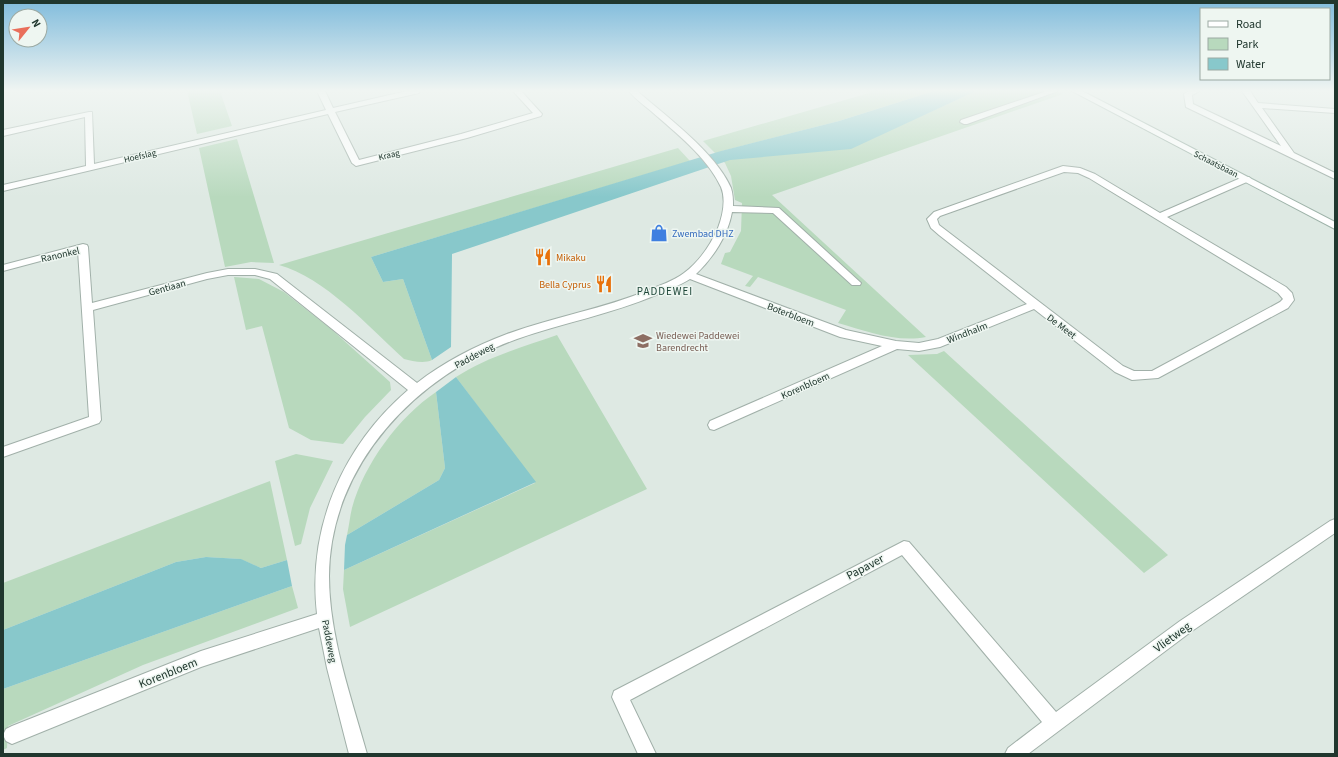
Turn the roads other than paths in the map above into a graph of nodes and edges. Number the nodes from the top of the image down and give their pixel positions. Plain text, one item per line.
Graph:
1 (33, 126) edge
2 (89, 126) edge
3 (264, 126) edge
4 (338, 126) edge
5 (497, 126) edge
6 (671, 126) edge
7 (1144, 126) edge
8 (1233, 126) edge
9 (1271, 126) edge
10 (3, 133) edge
11 (1292, 155) junction
12 (90, 167) junction
13 (1335, 176) edge
14 (1246, 179) junction
15 (3, 188) edge
16 (727, 209) junction
17 (1158, 217) junction
18 (1335, 226) edge
19 (3, 268) edge
20 (689, 275) junction
21 (856, 283) dead end
22 (1035, 305) junction
23 (87, 308) junction
24 (896, 346) junction
25 (416, 389) junction
26 (714, 425) dead end
27 (3, 452) edge
28 (1335, 525) edge
29 (326, 618) junction
30 (1055, 724) junction
31 (12, 735) dead end
32 (358, 754) edge
33 (648, 754) edge
34 (1014, 754) edge

1 - 10 street
2 - 12 street
3 - 12 street, Hoefslag
4 - 5 street, Kraag
6 - 16 street, Paddeweg
7 - 14 street, Schaatsbaan
8 - 11 street
9 - 11 street
11 - 13 street
12 - 15 street, Hoefslag
14 - 17 street
14 - 18 street, Schaatsbaan
16 - 20 street, Paddeweg
16 - 21 street
17 - 22 street, De Meet
17 - 22 street, De Meet
19 - 23 street, Ranonkel
20 - 24 street, Boterbloem
20 - 25 street, Paddeweg
22 - 24 street, Windhalm
23 - 25 street, Gentiaan
23 - 27 street
24 - 26 street, Korenbloem
25 - 29 street, Paddeweg
28 - 30 street, Vlietweg
29 - 31 street, Korenbloem
29 - 32 street, Paddeweg
30 - 33 street, Papaver
30 - 34 street, Vlietweg

